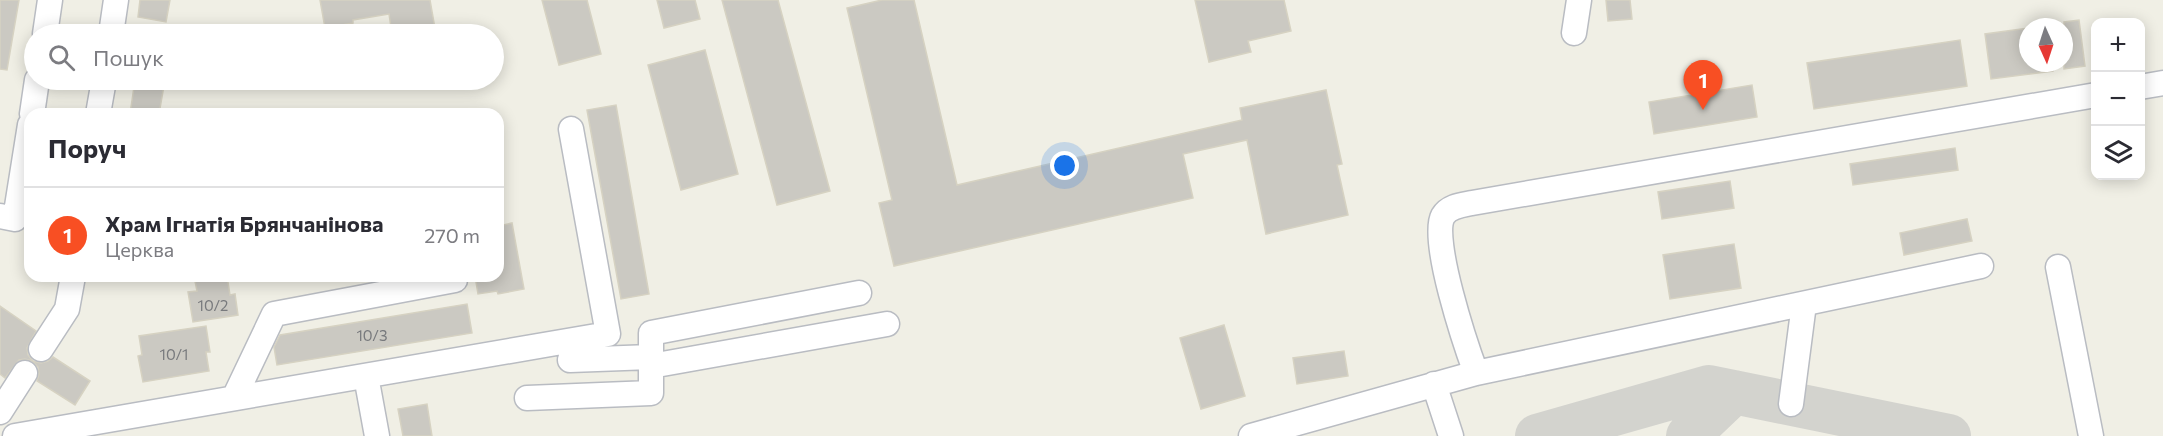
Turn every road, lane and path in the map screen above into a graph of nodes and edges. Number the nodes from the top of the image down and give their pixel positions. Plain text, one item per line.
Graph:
1 (50, 0) edge
2 (116, 0) edge
3 (1579, 0) edge
4 (46, 24) edge
5 (112, 24) edge
6 (1574, 33) dead end
7 (2163, 83) edge
8 (2145, 86) edge
9 (36, 90) edge
10 (102, 90) edge
11 (2091, 96) edge
12 (33, 108) edge
13 (99, 108) edge
14 (571, 129) dead end
15 (24, 163) edge
16 (0, 216) edge
17 (1981, 266) dead end
18 (2058, 267) dead end
19 (72, 282) edge
20 (444, 282) edge
21 (859, 292) dead end
22 (1803, 304) junction
23 (888, 324) dead end
24 (608, 334) junction
25 (41, 349) dead end
26 (626, 358) junction
27 (570, 360) dead end
28 (651, 361) junction
29 (1476, 373) junction
30 (25, 374) dead end
31 (366, 376) junction
32 (1434, 384) junction
33 (234, 398) junction
34 (527, 398) dead end
35 (1791, 404) dead end
36 (0, 412) edge
37 (15, 436) edge
38 (377, 436) edge
39 (1251, 436) edge
40 (1450, 436) edge
41 (2091, 436) edge

1 - 4 lane
2 - 5 lane
3 - 6 lane
7 - 8 lane
9 - 12 lane
10 - 13 lane
11 - 29 lane
14 - 24 lane
15 - 16 lane
17 - 22 lane
18 - 41 lane
19 - 25 lane
20 - 33 lane
21 - 28 lane
22 - 29 lane
22 - 35 lane
23 - 28 lane
24 - 26 lane
24 - 31 lane
26 - 27 lane
26 - 28 lane
28 - 34 lane
29 - 32 lane
30 - 36 lane
31 - 33 lane
31 - 38 lane
32 - 39 lane
32 - 40 lane
33 - 37 lane

